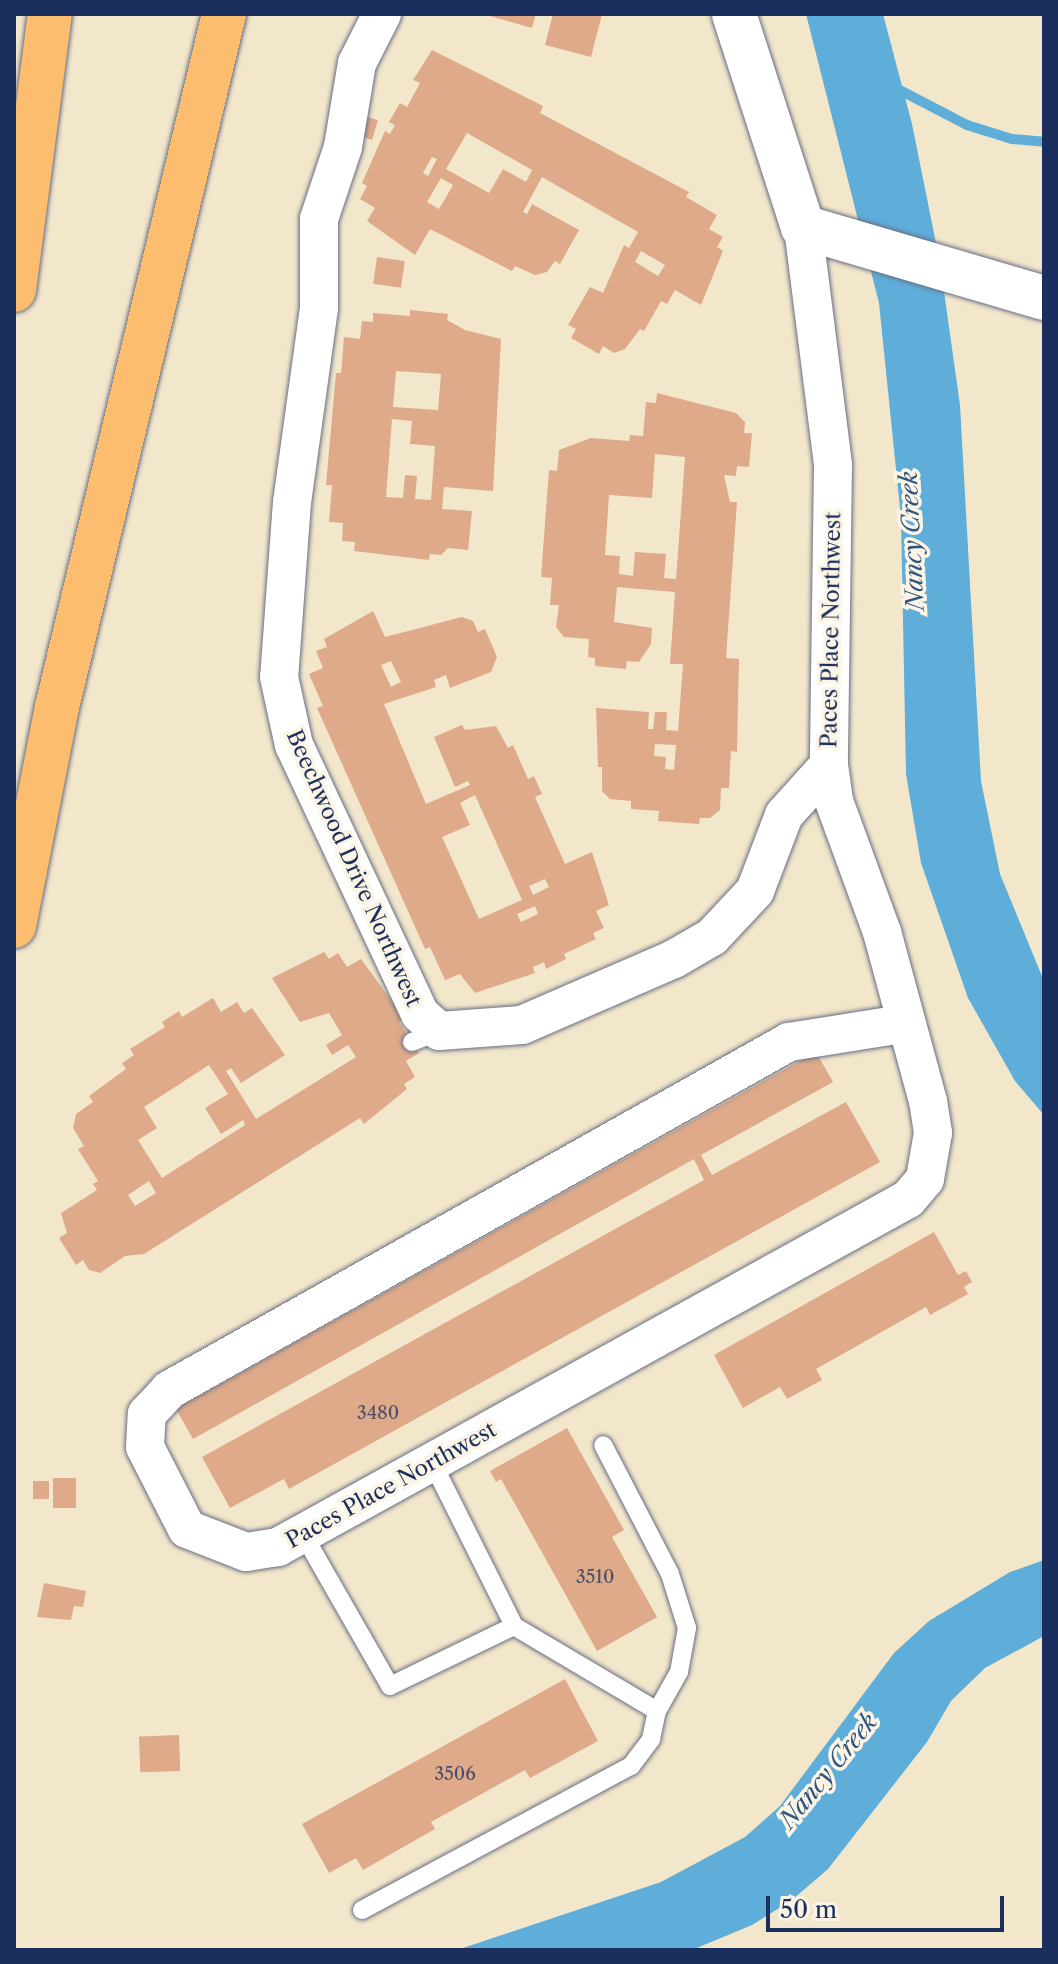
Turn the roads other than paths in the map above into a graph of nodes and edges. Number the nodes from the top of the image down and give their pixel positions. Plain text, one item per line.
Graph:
1 (50, 14) edge
2 (224, 14) edge
3 (382, 14) edge
4 (734, 14) edge
5 (803, 227) junction
6 (14, 290) edge
7 (1044, 298) edge
8 (829, 765) junction
9 (14, 926) edge
10 (903, 1024) junction
11 (603, 1445) dead end
12 (432, 1462) junction
13 (303, 1534) junction
14 (514, 1626) junction
15 (657, 1711) junction
16 (362, 1910) dead end

1 - 6 highway
2 - 9 highway
3 - 8 street, Beechwood Drive Northwest
4 - 5 street
5 - 7 street
5 - 8 street, Paces Place Northwest
8 - 10 street, Paces Place Northwest
10 - 12 street, Paces Place Northwest
10 - 13 street, Paces Place Northwest
11 - 15 lane
12 - 13 street, Paces Place Northwest
12 - 14 lane
13 - 14 lane
14 - 15 lane
15 - 16 lane

